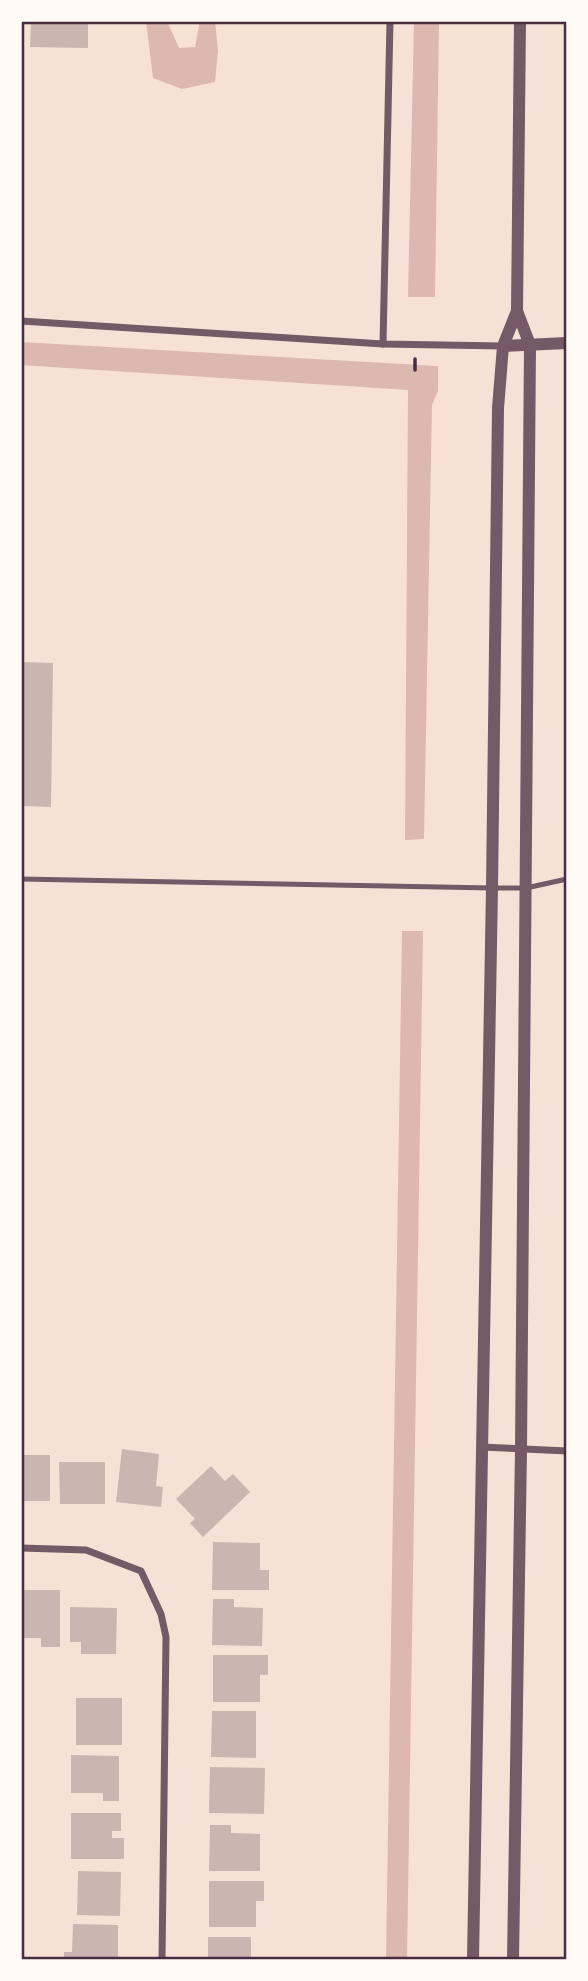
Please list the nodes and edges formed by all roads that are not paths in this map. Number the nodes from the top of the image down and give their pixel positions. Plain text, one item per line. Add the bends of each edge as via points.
1 (390, 21) edge
2 (520, 21) edge
3 (517, 311) junction
4 (21, 321) edge
5 (567, 343) edge
6 (383, 344) junction
7 (530, 345) junction
8 (503, 346) junction
9 (21, 879) edge
10 (567, 879) edge
11 (492, 888) junction
12 (526, 888) junction
13 (481, 1447) junction
14 (521, 1450) junction
15 (567, 1451) edge
16 (21, 1548) edge
17 (162, 1960) edge
18 (472, 1960) edge
19 (513, 1960) edge

1 - 6 street
2 - 3 street
3 - 7 street
3 - 8 street
4 - 6 street
5 - 7 street
6 - 8 street
7 - 8 street
7 - 12 street
8 - 11 street via 498,408
9 - 11 lane
10 - 12 lane
11 - 12 lane
11 - 13 street
12 - 14 street
13 - 14 street
13 - 18 street
14 - 15 street
14 - 19 street
16 - 17 street via 86,1550 141,1571 162,1614 166,1637

